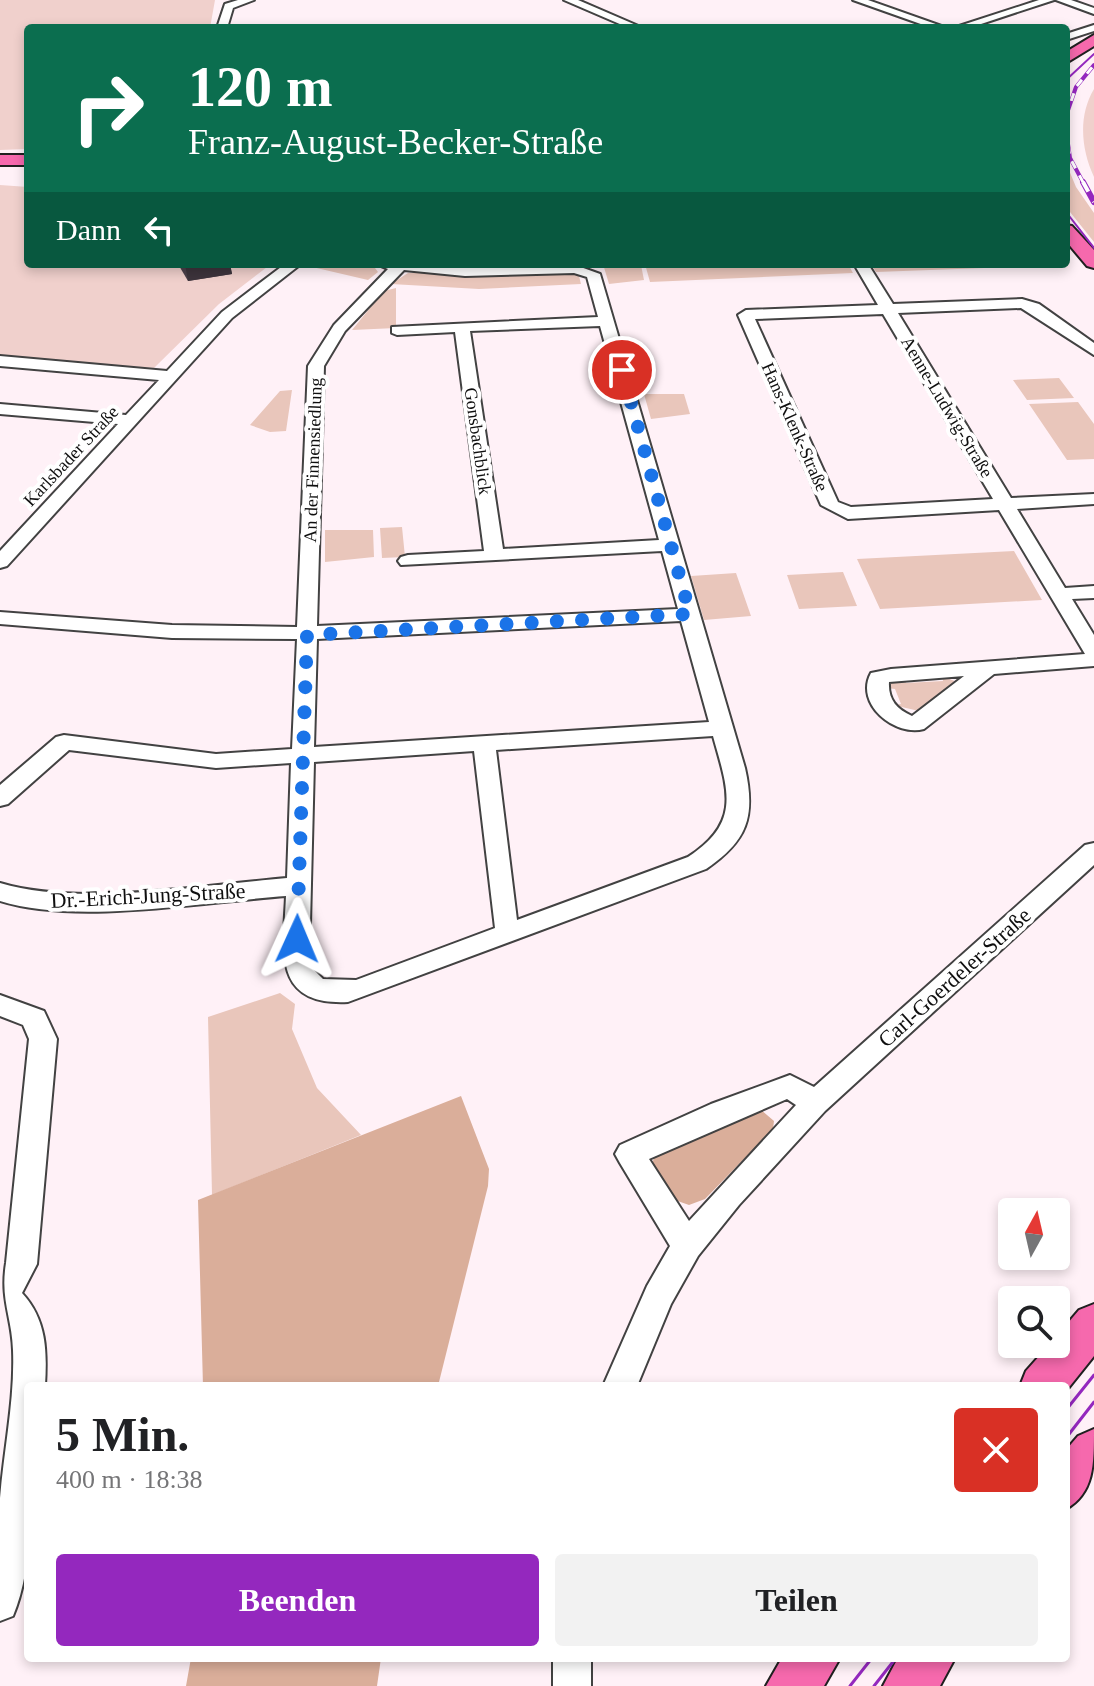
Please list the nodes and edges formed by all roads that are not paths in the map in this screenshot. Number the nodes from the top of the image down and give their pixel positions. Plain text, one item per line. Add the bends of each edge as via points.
1 (249, 0) edge
2 (569, 0) edge
3 (858, 0) edge
4 (1049, 0) edge
5 (1061, 0) edge
6 (909, 2) edge
7 (882, 8) junction
8 (1092, 11) edge
9 (223, 24) edge
10 (628, 24) edge
11 (930, 24) edge
12 (971, 24) edge
13 (1094, 28) edge
14 (1070, 36) edge
15 (1094, 39) edge
16 (1070, 55) edge
17 (0, 160) edge
18 (24, 160) edge
19 (1070, 248) edge
20 (1094, 262) edge
21 (289, 268) edge
22 (389, 268) edge
23 (423, 268) edge
24 (863, 268) edge
25 (1094, 277) edge
26 (888, 309) junction
27 (608, 321) junction
28 (462, 327) junction
29 (397, 330) dead end
30 (1094, 350) edge
31 (0, 361) edge
32 (171, 376) junction
33 (0, 409) edge
34 (131, 420) junction
35 (1094, 499) edge
36 (1006, 504) junction
37 (671, 545) junction
38 (494, 555) junction
39 (408, 561) dead end
40 (0, 562) edge
41 (1094, 592) edge
42 (1060, 594) junction
43 (690, 614) junction
44 (0, 618) edge
45 (307, 635) junction
46 (1094, 652) edge
47 (1094, 660) edge
48 (988, 668) junction
49 (722, 728) junction
50 (484, 744) junction
51 (301, 755) junction
52 (0, 798) edge
53 (1094, 851) edge
54 (298, 886) junction
55 (0, 892) edge
56 (510, 933) junction
57 (0, 1005) edge
58 (815, 1103) junction
59 (687, 1246) junction
60 (2, 1297) edge
61 (1094, 1324) edge
62 (29, 1382) edge
63 (622, 1382) edge
64 (1045, 1382) edge
65 (24, 1432) edge
66 (1094, 1452) edge
67 (1070, 1481) edge
68 (0, 1603) edge
69 (572, 1662) edge
70 (812, 1662) edge
71 (927, 1662) edge
72 (572, 1686) edge
73 (791, 1686) edge
74 (908, 1686) edge

1 - 9 street via 229,6
2 - 10 street
3 - 7 street
4 - 12 street
5 - 8 street
6 - 7 street
7 - 11 street
13 - 14 street
15 - 16 main road
17 - 18 main road
19 - 20 main road
19 - 25 main road
21 - 32 street, Karlsbader Straße via 227,315
22 - 45 street, An der Finnensiedlung via 318,357
23 - 27 street via 587,271 593,274
24 - 26 street, Aenne-Ludwig-Straße
26 - 30 street, Aenne-Ludwig-Straße via 1026,304
26 - 36 street, Aenne-Ludwig-Straße
26 - 36 street, Hans-Klenk-Straße via 746,315 830,505 848,513
27 - 28 street
27 - 37 street
28 - 29 street
28 - 38 street, Gonsbachblick
31 - 32 street, Karlsbader Straße
32 - 34 street, Karlsbader Straße
33 - 34 street
34 - 40 street, Karlsbader Straße
35 - 36 street, Aenne-Ludwig-Straße
36 - 42 street, Aenne-Ludwig-Straße
37 - 38 street
37 - 43 street
38 - 39 street
41 - 42 street
42 - 46 street, Aenne-Ludwig-Straße
43 - 45 street
43 - 49 street
44 - 45 street via 151,632
45 - 51 street
47 - 48 street
48 - 48 street via 884,676 878,687 890,715 916,724
49 - 50 street
49 - 56 street via 740,796 739,817 720,851
50 - 51 street
50 - 56 street via 504,919
51 - 52 street via 216,761 64,742
51 - 54 street
53 - 58 street, Carl-Goerdeler-Straße
54 - 55 street, Dr.-Erich-Jung-Straße via 85,903 25,900
54 - 56 street via 296,965 303,979 328,993 358,990
57 - 60 street via 34,1018 43,1039 21,1264
58 - 59 street, Carl-Goerdeler-Straße
58 - 59 street via 790,1086 630,1154
59 - 63 street, Carl-Goerdeler-Straße via 652,1309
60 - 62 street via 25,1321 32,1342
61 - 64 main road
65 - 68 street
66 - 67 main road
69 - 72 street
70 - 73 main road
71 - 74 main road

